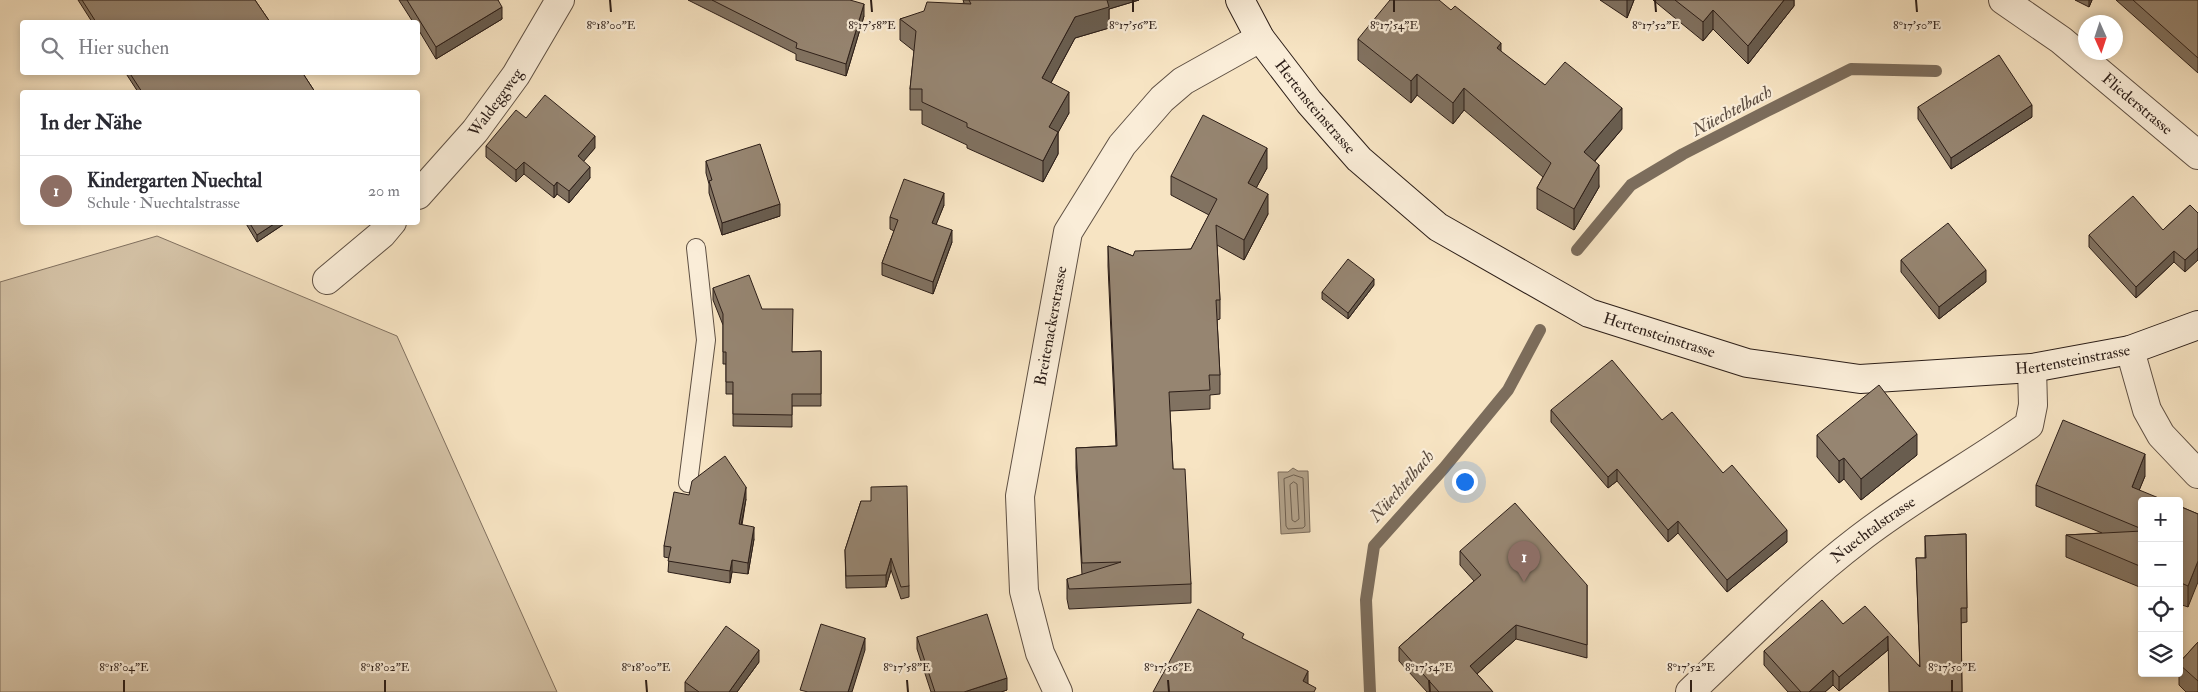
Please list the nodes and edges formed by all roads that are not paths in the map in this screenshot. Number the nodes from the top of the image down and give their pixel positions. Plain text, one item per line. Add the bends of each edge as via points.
1 (560, 0) edge
2 (1240, 0) edge
3 (2003, 0) edge
4 (1260, 38) junction
5 (2198, 155) edge
6 (420, 193) edge
7 (390, 225) edge
8 (696, 248) dead end
9 (327, 280) dead end
10 (2198, 325) edge
11 (2130, 350) junction
12 (2032, 368) junction
13 (2198, 474) edge
14 (688, 483) dead end
15 (1058, 692) edge
16 (1690, 692) edge

1 - 6 street, Waldeggweg via 516,76 475,131
2 - 4 street, Hertensteinstrasse
3 - 5 street, Fliederstrasse via 2061,40
4 - 12 street, Hertensteinstrasse via 1308,102 1360,159 1438,227 1588,313 1747,363 1860,379
4 - 15 street, Breitenackerstrasse via 1183,81 1162,99 1122,145 1068,232 1020,496 1024,590 1040,654
7 - 9 street
8 - 14 lane via 706,340
10 - 11 street, Hertensteinstrasse
11 - 12 street, Hertensteinstrasse
11 - 13 street via 2147,410 2161,434
12 - 16 street, Nuechtalstrasse via 2033,405 2029,425 1859,538

